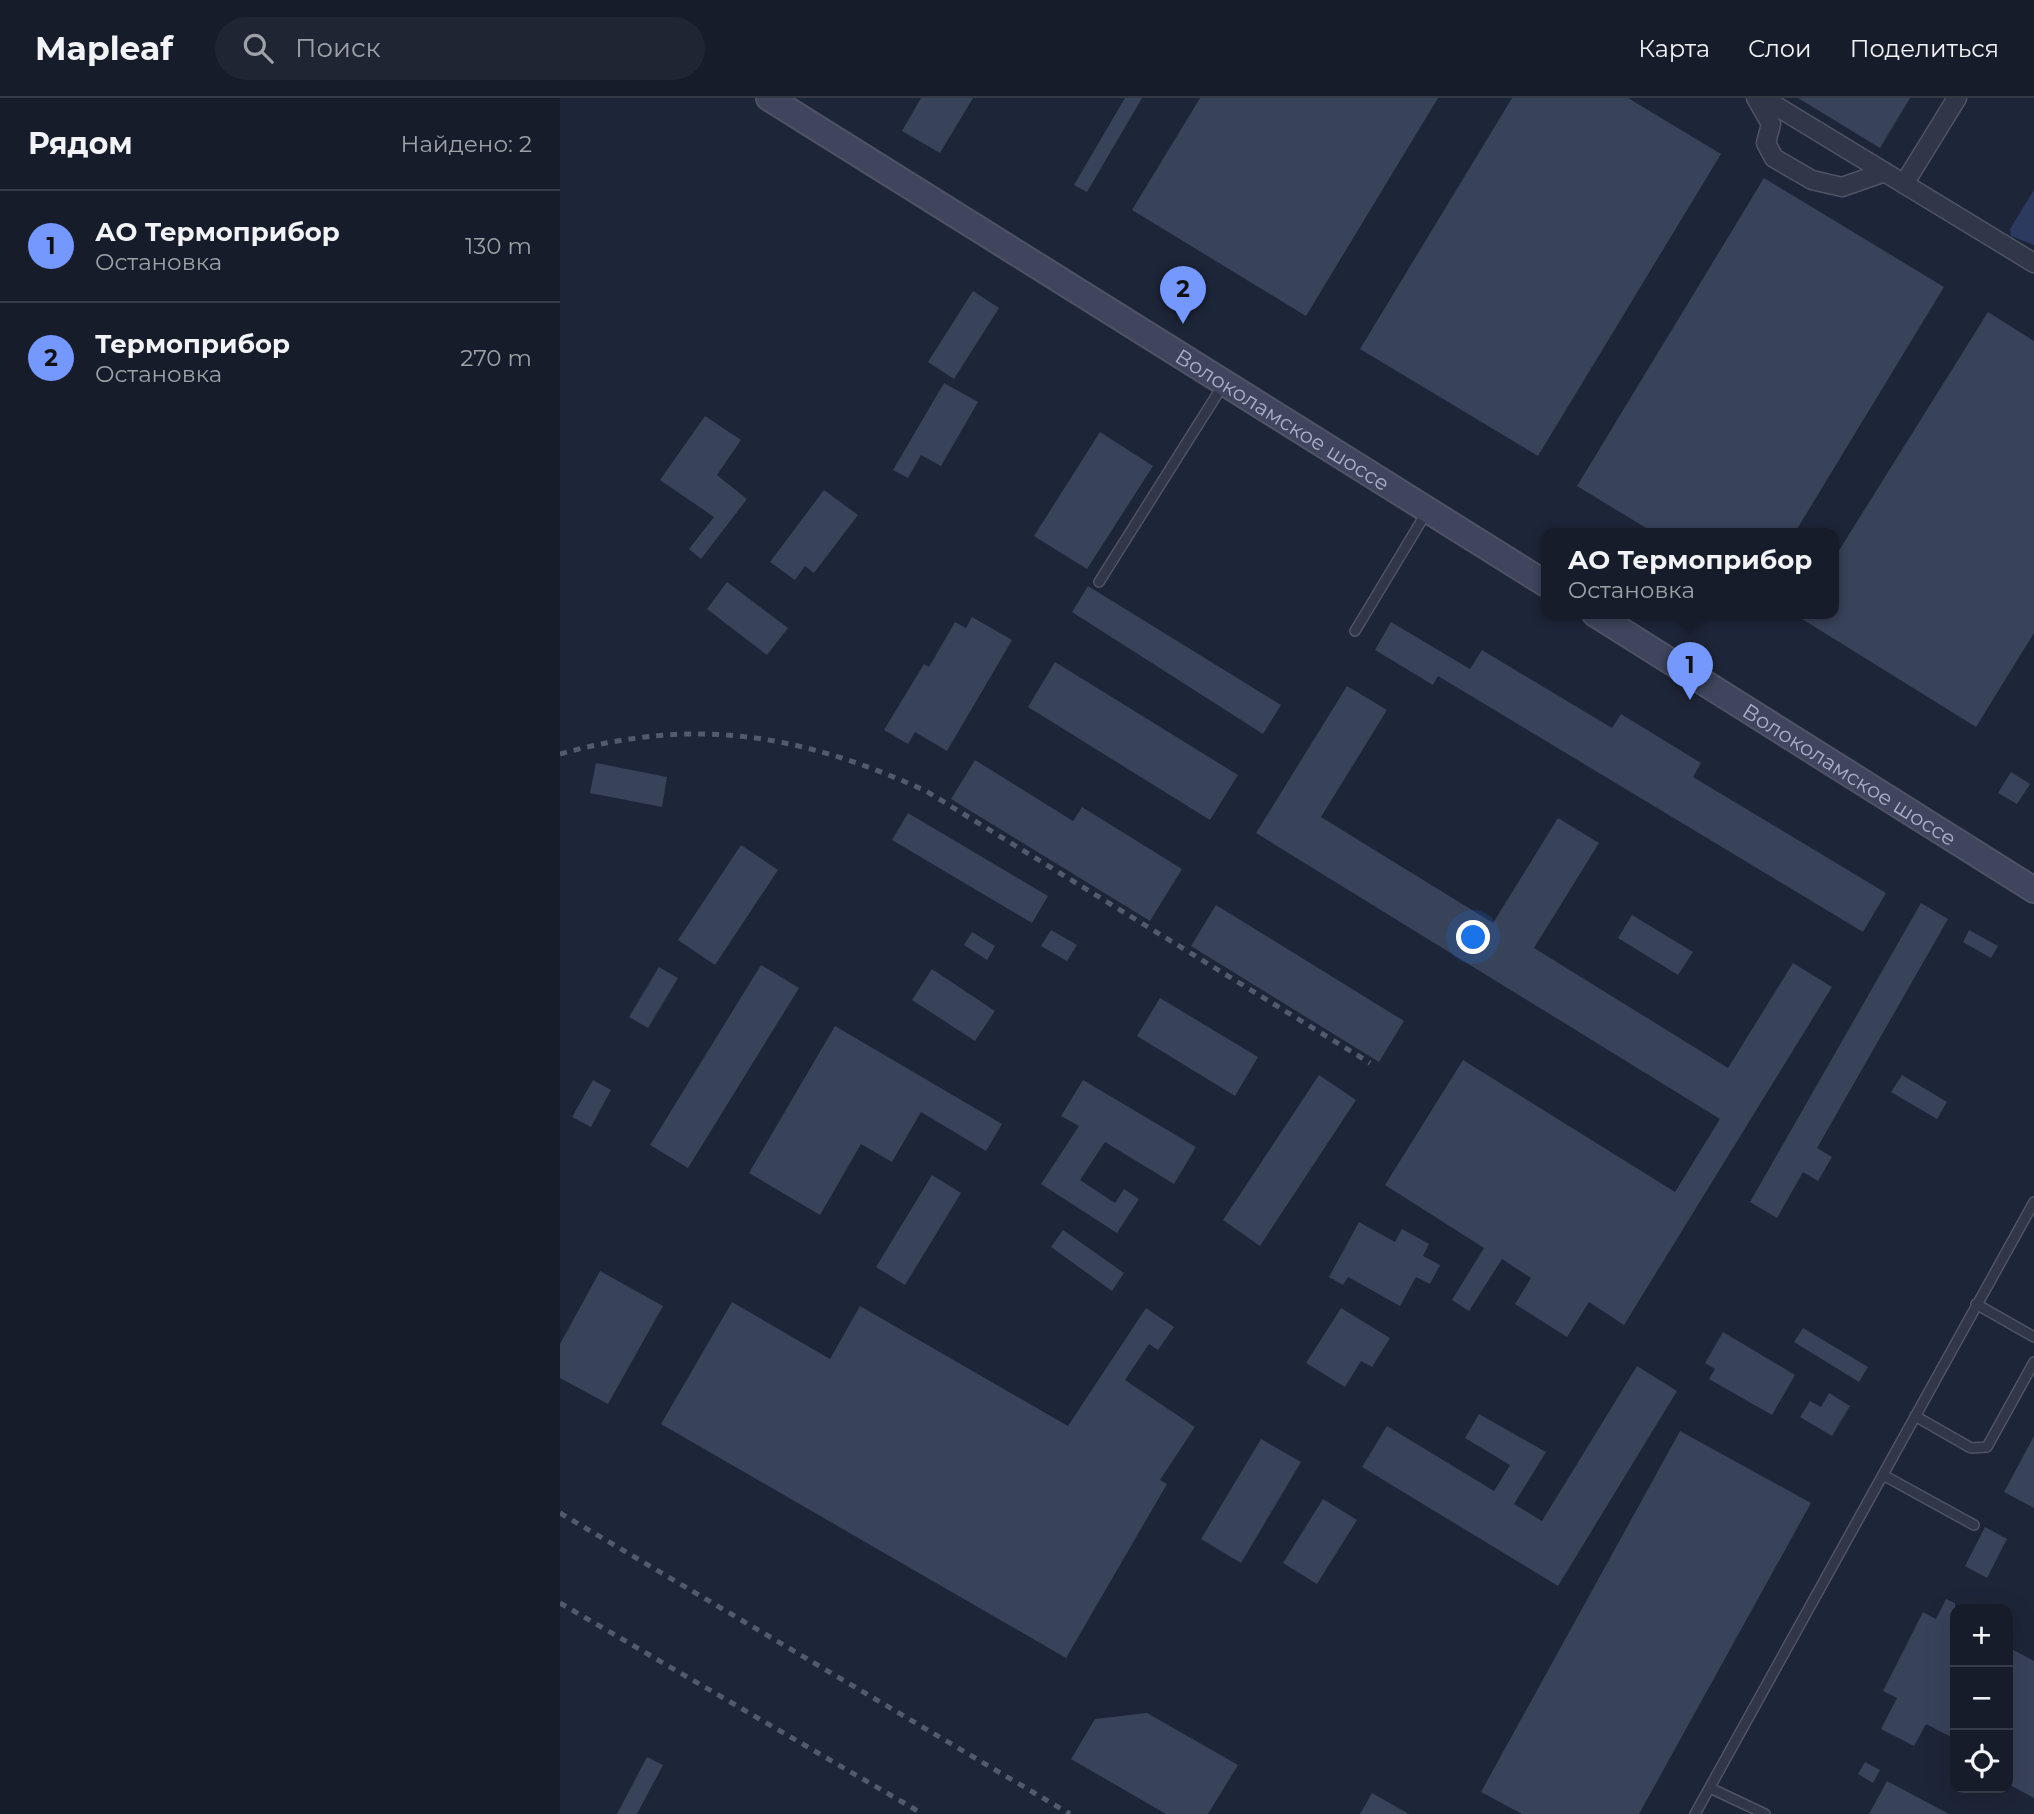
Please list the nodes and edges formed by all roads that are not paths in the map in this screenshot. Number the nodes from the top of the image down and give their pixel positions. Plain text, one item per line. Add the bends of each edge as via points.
1 (769, 98) edge
2 (1756, 98) edge
3 (1763, 98) edge
4 (1957, 98) edge
5 (1885, 172) junction
6 (1903, 184) junction
7 (2034, 263) edge
8 (1225, 383) junction
9 (1428, 510) junction
10 (1541, 581) edge
11 (1099, 582) dead end
12 (1603, 619) edge
13 (1354, 631) dead end
14 (2034, 890) edge
15 (2034, 1202) edge
16 (1976, 1304) junction
17 (2034, 1337) edge
18 (2034, 1362) edge
19 (1915, 1416) junction
20 (1883, 1475) junction
21 (1974, 1525) dead end
22 (1710, 1788) junction
23 (1695, 1814) edge
24 (1765, 1814) edge

1 - 8 street, Волоколамское шоссе
2 - 5 street via 1771,124 1766,143 1774,158 1812,180 1842,187
3 - 5 street
4 - 6 street
5 - 6 street
6 - 7 street
8 - 9 street, Волоколамское шоссе
8 - 11 lane
9 - 10 street, Волоколамское шоссе
9 - 13 lane
12 - 14 street, Волоколамское шоссе
15 - 16 lane
16 - 17 lane
16 - 19 lane
18 - 19 lane via 1987,1447 1971,1448
19 - 20 lane
20 - 21 lane
20 - 22 lane
22 - 23 lane
22 - 24 lane

